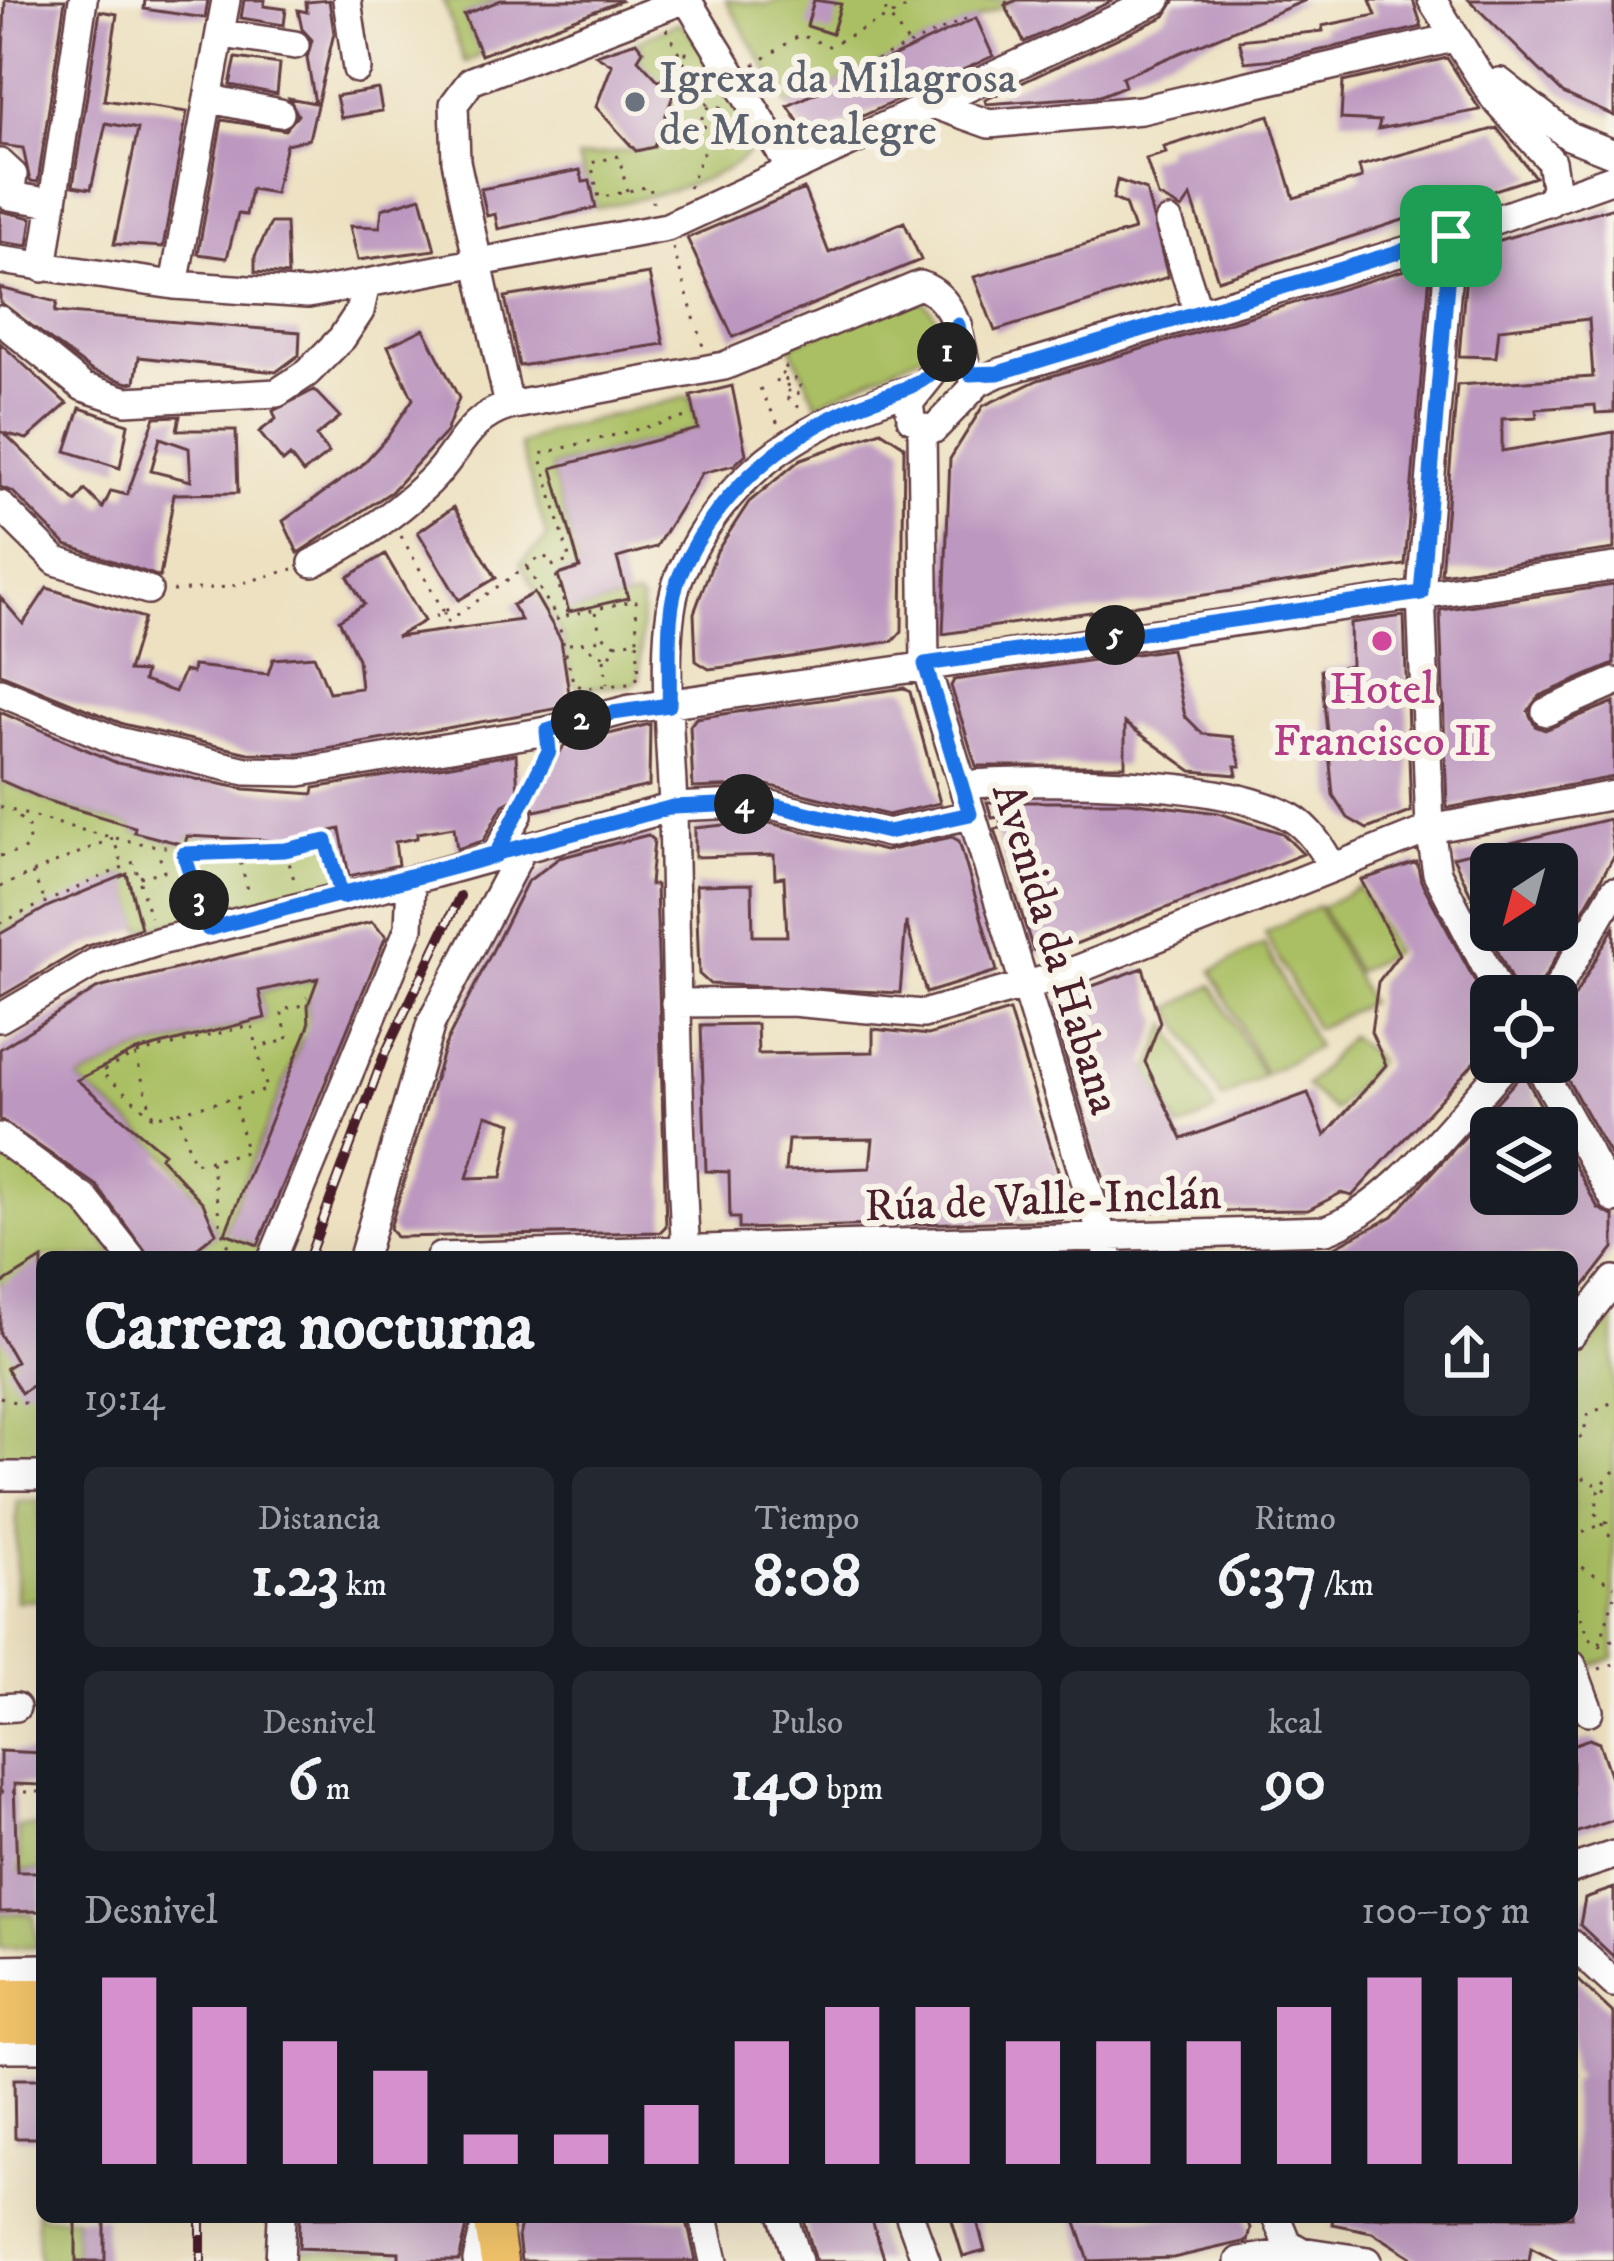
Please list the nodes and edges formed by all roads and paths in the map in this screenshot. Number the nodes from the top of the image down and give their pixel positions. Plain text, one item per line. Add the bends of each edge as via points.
1 (83, 0) edge
2 (226, 0) edge
3 (347, 0) edge
4 (685, 0) edge
5 (878, 0) edge
6 (922, 0) edge
7 (1157, 0) edge
8 (1432, 0) edge
9 (655, 10) junction
10 (890, 16) junction
11 (972, 16) dead end
12 (223, 34) junction
13 (1453, 38) junction
14 (710, 39) junction
15 (295, 45) dead end
16 (909, 45) junction
17 (680, 56) junction
18 (876, 60) dead end
19 (357, 69) dead end
20 (734, 78) junction
21 (660, 80) dead end
22 (210, 99) junction
23 (929, 103) junction
24 (708, 106) junction
25 (280, 112) dead end
26 (711, 131) junction
27 (1605, 151) edge
28 (0, 164) edge
29 (790, 166) junction
30 (1608, 180) edge
31 (627, 191) junction
32 (1550, 202) junction
33 (53, 203) junction
34 (1169, 221) dead end
35 (667, 226) junction
36 (1451, 236) junction
37 (0, 260) edge
38 (477, 263) junction
39 (43, 268) junction
40 (366, 284) junction
41 (174, 285) junction
42 (1198, 312) junction
43 (0, 320) edge
44 (695, 321) dead end
45 (768, 374) dead end
46 (960, 375) junction
47 (922, 386) junction
48 (760, 388) dead end
49 (788, 398) dead end
50 (871, 401) junction
51 (508, 406) junction
52 (686, 417) dead end
53 (923, 431) junction
54 (787, 441) junction
55 (0, 505) edge
56 (388, 515) junction
57 (314, 563) joint
58 (554, 565) junction
59 (526, 567) junction
60 (1614, 567) edge
61 (148, 590) joint
62 (1421, 593) junction
63 (594, 610) junction
64 (568, 615) junction
65 (557, 618) junction
66 (600, 634) junction
67 (637, 640) junction
68 (591, 642) junction
69 (616, 644) junction
70 (567, 645) junction
71 (604, 659) junction
72 (925, 664) junction
73 (1614, 682) edge
74 (608, 686) junction
75 (0, 692) edge
76 (669, 705) junction
77 (1546, 712) dead end
78 (548, 741) junction
79 (963, 785) junction
80 (1614, 796) edge
81 (673, 807) junction
82 (3, 808) edge
83 (970, 814) junction
84 (518, 815) joint
85 (1430, 829) junction
86 (113, 838) junction
87 (157, 848) junction
88 (523, 848) junction
89 (285, 850) junction
90 (237, 851) junction
91 (184, 854) junction
92 (0, 856) edge
93 (495, 856) junction
94 (123, 866) junction
95 (1330, 866) junction
96 (31, 871) junction
97 (139, 877) junction
98 (411, 880) junction
99 (0, 887) edge
100 (1614, 891) edge
101 (342, 897) junction
102 (44, 898) junction
103 (301, 907) junction
104 (256, 917) junction
105 (0, 923) edge
106 (208, 929) junction
107 (158, 942) junction
108 (1490, 975) edge
109 (1565, 975) edge
110 (1023, 988) junction
111 (307, 997) dead end
112 (675, 1003) junction
113 (0, 1018) edge
114 (258, 1050) junction
115 (136, 1054) junction
116 (1489, 1083) edge
117 (1549, 1083) edge
118 (234, 1097) junction
119 (178, 1112) junction
120 (153, 1117) junction
121 (0, 1137) edge
122 (211, 1160) junction
123 (1614, 1199) edge
124 (1107, 1248) edge
125 (126, 1251) edge
126 (231, 1251) edge
127 (275, 1251) edge
128 (365, 1251) edge
129 (686, 1251) edge
130 (896, 1251) edge
131 (1614, 1280) edge
132 (1578, 1326) edge
133 (0, 1397) edge
134 (36, 1400) edge
135 (1614, 1401) edge
136 (1578, 1440) edge
137 (1614, 1471) edge
138 (1578, 1475) edge
139 (0, 1476) edge
140 (36, 1476) edge
141 (1600, 1487) junction
142 (1614, 1494) edge
143 (1614, 1519) edge
144 (1599, 1525) junction
145 (1578, 1534) edge
146 (1614, 1543) edge
147 (1578, 1565) edge
148 (1614, 1586) edge
149 (1614, 1596) edge
150 (1578, 1609) edge
151 (1614, 1639) edge
152 (1600, 1646) junction
153 (1578, 1678) edge
154 (1592, 1710) edge
155 (0, 1792) edge
156 (36, 1792) edge
157 (1614, 1855) edge
158 (1578, 1867) edge
159 (1578, 1950) edge
160 (36, 1968) edge
161 (0, 1969) edge
162 (1614, 1984) edge
163 (0, 1997) edge
164 (36, 1997) edge
165 (0, 2024) edge
166 (36, 2024) edge
167 (0, 2048) edge
168 (36, 2048) edge
169 (282, 2223) edge
170 (487, 2223) edge
171 (491, 2223) edge
172 (512, 2223) edge
173 (705, 2223) edge
174 (786, 2223) edge
175 (912, 2223) edge
176 (1283, 2240) edge
177 (280, 2261) edge
178 (477, 2261) edge
179 (504, 2261) edge
180 (714, 2261) edge
181 (798, 2261) edge
182 (926, 2261) edge
183 (1239, 2261) edge
184 (1369, 2261) edge

1 - 33 street
2 - 12 street
3 - 19 street
4 - 9 street
4 - 14 street
5 - 10 path
6 - 10 path
7 - 23 street
8 - 13 street
9 - 17 path
9 - 38 street via 471,81 454,104 456,161
10 - 16 path
10 - 20 path via 830,46 800,35
11 - 16 path
12 - 15 street
12 - 22 street
13 - 23 street via 1141,110 989,124
13 - 27 street via 1526,106
13 - 32 street via 1551,161
14 - 17 path
14 - 20 street
16 - 18 path
17 - 21 path
17 - 24 path
20 - 29 street
22 - 25 street
22 - 41 street
23 - 29 street
24 - 26 path via 701,119
24 - 26 path via 728,116 724,128
26 - 35 path
27 - 30 street
28 - 33 street via 13,176 10,196
29 - 35 street
30 - 32 street
31 - 31 path via 598,198 591,163 619,156
31 - 35 path via 649,182
32 - 36 street
33 - 39 street
34 - 42 street
35 - 38 street
35 - 44 path
36 - 42 street
36 - 62 street
37 - 39 street
38 - 40 street
38 - 51 street
39 - 41 street
40 - 41 street via 308,294
40 - 43 street via 342,338 277,393 126,401 83,387
42 - 46 street via 998,373
45 - 49 path via 787,366 777,383 794,376 786,392 803,391
46 - 47 street
46 - 51 street via 958,325 932,289 908,287 724,366
46 - 53 street
47 - 50 street
47 - 53 street, Avenida da Habana via 909,404
48 - 54 path
50 - 53 street
50 - 54 street
51 - 56 street via 482,414 431,480
52 - 58 path via 540,454 570,561
53 - 72 street, Avenida da Habana
54 - 76 street via 731,495 680,576
55 - 61 street via 56,561
56 - 57 street
56 - 59 path via 443,610 435,616 450,608 442,616 447,622
57 - 61 path via 228,587
58 - 59 path via 543,554
58 - 64 path
59 - 65 path
60 - 62 street
62 - 72 street
62 - 85 street
63 - 64 path
63 - 66 path
63 - 67 path via 639,601
64 - 65 path
65 - 70 path
66 - 68 path
66 - 69 path
67 - 69 path
67 - 74 path via 639,676
68 - 70 path
68 - 71 path
69 - 71 path
70 - 74 path via 575,683
71 - 74 path
72 - 76 street
72 - 79 street, Avenida da Habana
73 - 77 street
75 - 78 street via 117,741 246,771 300,772
76 - 78 street via 592,716
76 - 81 street
78 - 84 path
79 - 83 street, Avenida da Habana
79 - 95 street via 1044,778 1231,794 1293,819
80 - 85 street
81 - 83 street via 764,803 888,832
81 - 88 street
81 - 112 street
82 - 86 path
82 - 92 path via 28,826 30,837 22,850
83 - 110 street, Avenida da Habana
84 - 93 street
85 - 95 street
85 - 108 street via 1437,872
86 - 87 path
86 - 94 path
86 - 96 path
87 - 91 path
87 - 97 path via 164,871
88 - 93 street
88 - 128 street via 431,1023
89 - 90 path
89 - 101 path via 326,841
89 - 103 path
90 - 91 path
90 - 104 path
91 - 106 path
93 - 98 street
94 - 97 path via 134,862
94 - 102 path
95 - 110 street
96 - 99 path
96 - 102 path
97 - 107 path
98 - 101 street
98 - 127 street via 409,928
100 - 109 street
101 - 103 street
102 - 105 path
103 - 104 street
104 - 106 street
106 - 107 street
107 - 113 street via 96,962
110 - 112 street via 923,1014 792,1002
110 - 124 street, Avenida da Habana
111 - 114 path via 281,1010 288,1040
112 - 129 street
114 - 115 path via 252,1025
114 - 118 path via 267,1090
115 - 120 path
115 - 120 path via 101,1072
116 - 124 street, Rúa de Valle-Inclán via 1352,1221 1326,1230
117 - 123 street
118 - 119 path
118 - 122 path via 246,1152
119 - 120 path
119 - 122 path via 193,1163
121 - 125 street via 86,1200
122 - 126 path
124 - 130 street, Rúa de Valle-Inclán
131 - 132 street
133 - 134 path
135 - 136 path via 1587,1416
137 - 141 path
138 - 141 path
139 - 140 street
141 - 142 path
141 - 144 path
143 - 144 path
144 - 145 path
144 - 146 path
147 - 148 path
149 - 152 path
150 - 152 path
151 - 152 path
153 - 154 street
155 - 156 path
157 - 158 street
159 - 162 street
160 - 161 street
163 - 164 main road
165 - 166 main road
167 - 168 street
169 - 177 street
170 - 178 street
171 - 179 main road
172 - 179 main road
173 - 180 street
174 - 181 street
175 - 182 street
176 - 183 street
176 - 184 street

